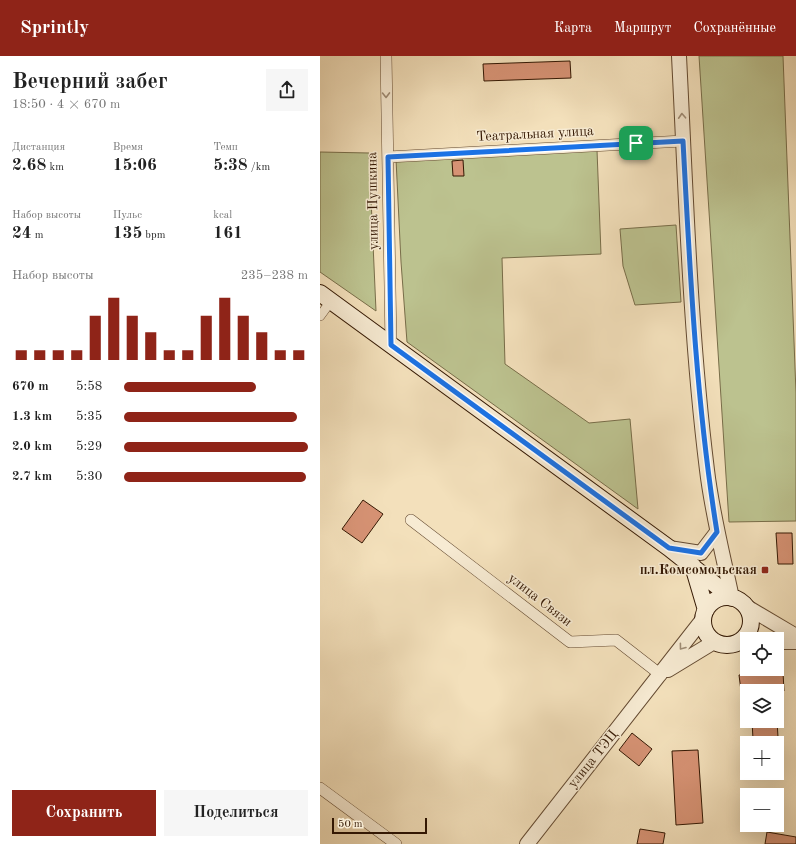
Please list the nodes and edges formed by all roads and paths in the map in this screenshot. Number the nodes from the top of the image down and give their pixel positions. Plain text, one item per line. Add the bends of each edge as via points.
1 (386, 56) edge
2 (679, 56) edge
3 (683, 141) junction
4 (388, 157) junction
5 (326, 297) edge
6 (320, 316) edge
7 (391, 345) junction
8 (411, 520) dead end
9 (717, 532) junction
10 (669, 548) junction
11 (693, 566) junction
12 (732, 598) junction
13 (747, 607) junction
14 (704, 614) junction
15 (749, 632) edge
16 (796, 636) edge
17 (714, 642) junction
18 (740, 642) edge
19 (784, 642) edge
20 (796, 642) edge
21 (661, 675) junction
22 (320, 788) edge
23 (396, 844) edge
24 (527, 844) edge

1 -> 4 street, улица Пушкина
3 -> 2 street
3 - 4 street, Театральная улица
3 - 9 street via 693,312 707,470
4 - 7 street, улица Пушкина
5 - 6 street
5 - 7 main road
7 - 10 main road
8 - 21 street, улица Связи via 570,642 616,640
9 - 10 street via 701,553
9 - 12 street
10 - 11 main road
11 - 12 main road
11 - 14 main road
12 - 13 main road
12 - 14 main road via 717,599
13 - 15 main road via 752,625
13 - 16 street
14 - 17 main road via 705,632
14 -> 21 street, улица ТЭЦ
17 - 18 main road via 728,646
17 - 21 street
19 - 20 street
21 - 24 street, улица ТЭЦ
22 - 23 street

